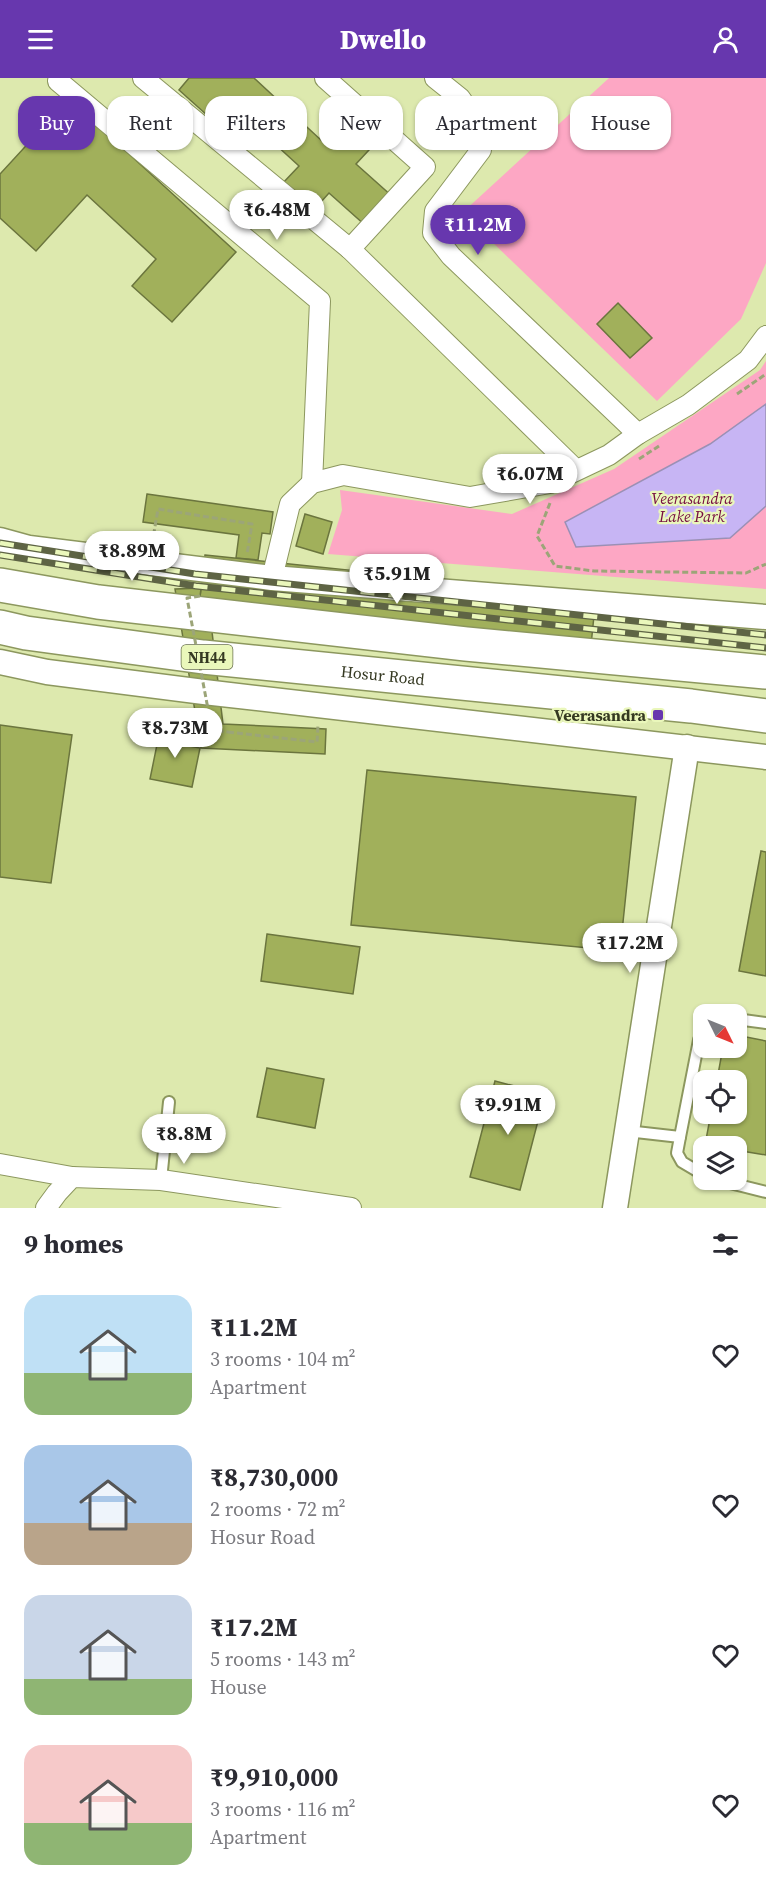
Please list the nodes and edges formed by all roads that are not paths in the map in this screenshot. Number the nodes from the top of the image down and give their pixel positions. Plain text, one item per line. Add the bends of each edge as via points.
1 (143, 78) edge
2 (325, 78) edge
3 (435, 78) edge
4 (58, 81) dead end
5 (350, 249) junction
6 (766, 336) edge
7 (638, 434) junction
8 (576, 470) junction
9 (312, 483) junction
10 (0, 540) edge
11 (272, 578) junction
12 (0, 585) edge
13 (766, 617) edge
14 (0, 627) edge
15 (0, 662) edge
16 (697, 666) junction
17 (766, 672) edge
18 (691, 706) junction
19 (766, 716) edge
20 (687, 747) junction
21 (766, 757) edge
22 (747, 1020) edge
23 (766, 1023) edge
24 (695, 1058) edge
25 (169, 1102) dead end
26 (627, 1131) junction
27 (680, 1137) junction
28 (0, 1164) edge
29 (693, 1168) edge
30 (72, 1177) junction
31 (161, 1180) junction
32 (747, 1187) edge
33 (766, 1192) edge
34 (46, 1208) edge
35 (351, 1208) edge
36 (615, 1208) edge

1 - 5 street
2 - 5 street via 425,167
3 - 7 street via 460,98 479,125 480,150 435,211 433,234 451,256
4 - 9 street via 320,301
5 - 8 street
6 - 7 street via 748,360 688,405
7 - 8 street via 609,455
8 - 9 street via 550,483 470,497 343,476
9 - 11 street via 290,504
10 - 11 street via 29,548
11 - 13 street
12 - 16 highway via 99,602
14 - 18 highway, Hosur Road / NH44 via 203,657
15 - 20 street via 47,672 204,692
16 - 17 highway
16 - 18 highway
18 - 19 highway, Hosur Road / NH44
20 - 21 street
20 - 26 street
22 - 23 lane
24 - 27 lane
25 - 31 lane
26 - 27 lane
26 - 36 street
27 - 29 lane via 676,1153
28 - 30 street
30 - 31 street
30 - 34 street
31 - 35 street
32 - 33 lane

